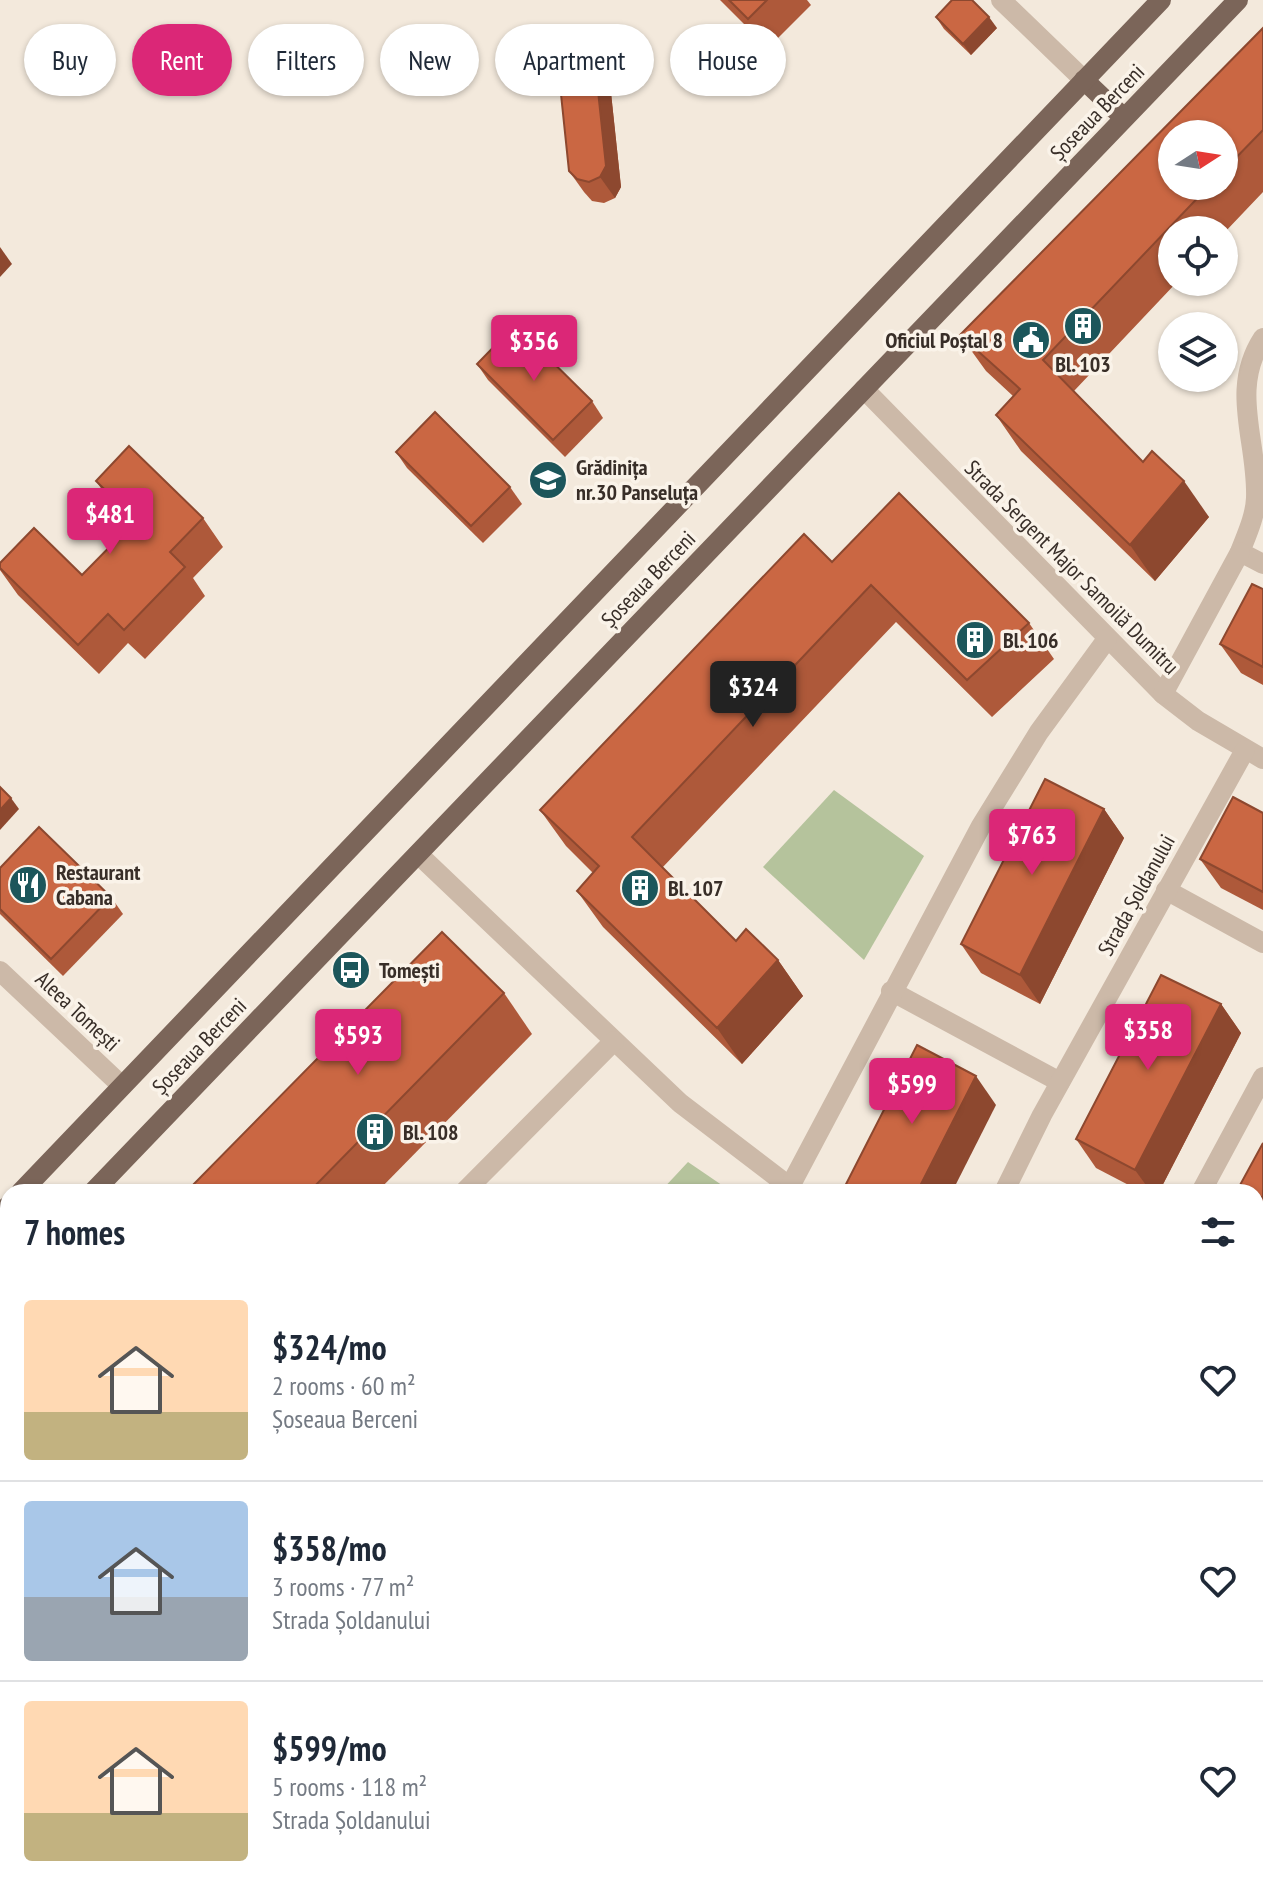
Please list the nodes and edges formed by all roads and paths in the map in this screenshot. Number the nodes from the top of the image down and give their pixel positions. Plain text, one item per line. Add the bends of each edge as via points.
1 (1001, 0) edge
2 (1161, 0) edge
3 (1238, 0) edge
4 (1084, 80) junction
5 (1124, 118) junction
6 (1263, 338) edge
7 (864, 389) junction
8 (1240, 552) junction
9 (1263, 564) edge
10 (1107, 639) junction
11 (1163, 694) junction
12 (1254, 755) edge
13 (418, 854) junction
14 (1166, 890) junction
15 (1263, 943) edge
16 (0, 971) edge
17 (891, 991) junction
18 (614, 1041) junction
19 (1263, 1077) edge
20 (1060, 1082) junction
21 (122, 1086) junction
22 (29, 1184) edge
23 (101, 1184) edge
24 (472, 1184) edge
25 (782, 1184) edge
26 (791, 1184) edge
27 (1008, 1184) edge
28 (1205, 1184) edge

1 - 4 street
2 - 4 main road, Șoseaua Berceni
3 - 5 main road, Șoseaua Berceni
4 - 5 main road
4 - 21 main road, Șoseaua Berceni
5 - 7 main road, Șoseaua Berceni
6 - 8 street via 1250,358 1245,383 1256,495
7 - 10 street, Strada Sergent Major Samoilă Dumitru
7 - 13 main road, Șoseaua Berceni
8 - 9 street
8 - 11 street
10 - 11 street, Strada Sergent Major Samoilă Dumitru
10 - 17 street via 1039,732 981,826
11 - 12 street, Strada Sergent Major Samoilă Dumitru
12 - 14 street, Strada Șoldanului
13 - 18 street
13 - 23 main road, Șoseaua Berceni
14 - 15 street
14 - 20 street, Strada Șoldanului
16 - 21 street, Aleea Tomești
17 - 20 street
17 - 26 street
18 - 24 street
18 - 25 street
19 - 28 street
20 - 27 street, Strada Șoldanului
21 - 22 main road, Șoseaua Berceni

